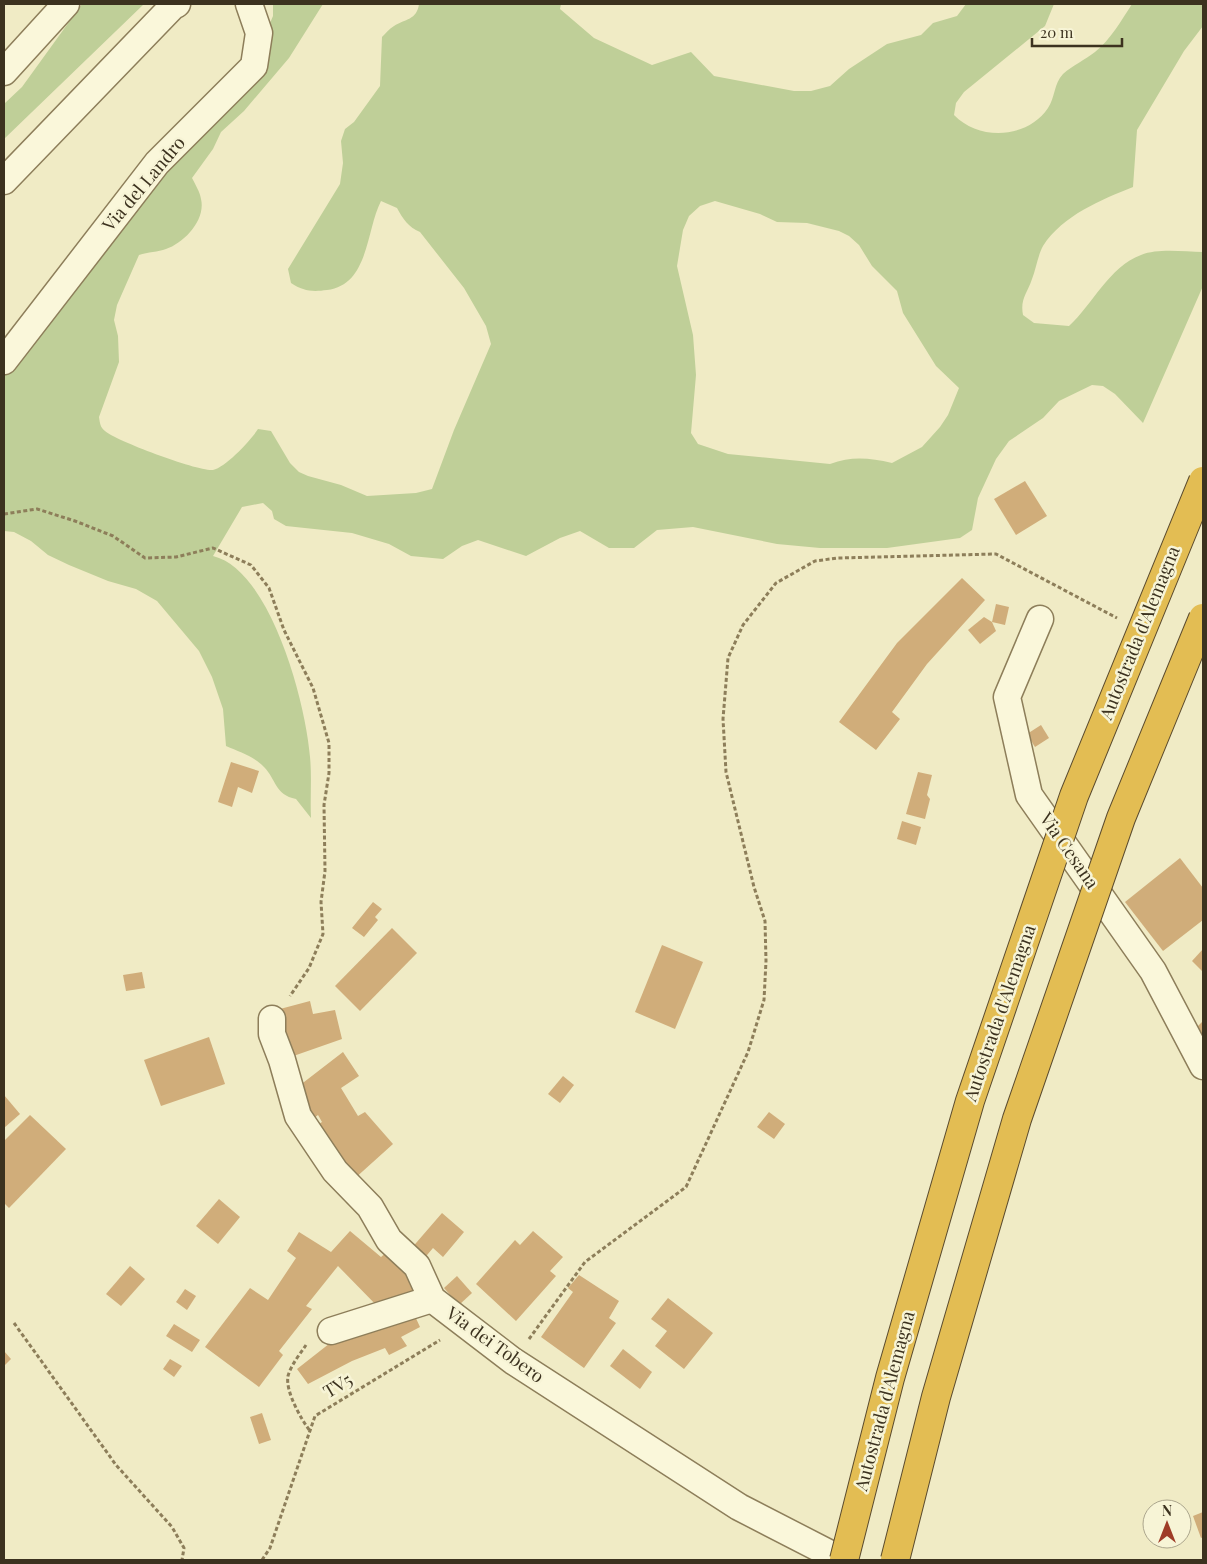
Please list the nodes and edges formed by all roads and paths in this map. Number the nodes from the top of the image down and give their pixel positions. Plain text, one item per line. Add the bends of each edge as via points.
1 (66, 4) edge
2 (178, 4) edge
3 (249, 4) edge
4 (4, 72) edge
5 (4, 181) edge
6 (4, 361) edge
7 (1203, 481) edge
8 (4, 514) edge
9 (1040, 618) dead end
10 (1203, 618) edge
11 (1121, 620) dead end
12 (272, 1019) joint
13 (1203, 1066) edge
14 (432, 1299) junction
15 (14, 1322) dead end
16 (331, 1331) joint
17 (447, 1336) dead end
18 (513, 1361) junction
19 (310, 1431) junction
20 (182, 1560) edge
21 (262, 1560) edge
22 (843, 1560) edge
23 (894, 1560) edge

1 - 4 street
2 - 5 street
3 - 6 street, Via del Landro via 259,33 254,66 157,164
7 - 22 highway, Autostrada d'Alemagna, bridge via 1074,796 970,1101 890,1378
8 - 12 path via 37,509 47,512 113,536 145,558 176,557 213,548 251,565 268,588 284,630 313,688 330,743 330,773 324,805 323,934 305,975
9 - 13 street, Via Cesana via 1007,698 1029,795 1153,971
10 - 23 highway, bridge via 1121,818 1017,1119 936,1397
11 - 18 path via 996,554 815,561 776,583 743,625 728,658 723,719 726,772 765,921 764,1000 748,1052 686,1187 585,1262
12 - 14 street, Via dei Tobero via 272,1034 298,1116 335,1171 370,1207 389,1240 417,1266
14 - 16 street
14 - 18 street, Via dei Tobero
15 - 20 path via 116,1465 172,1527 184,1548
16 - 19 path via 315,1335 299,1354 288,1377 296,1412
17 - 19 path, TV5 via 315,1416
18 - 22 street, Via dei Tobero via 739,1507
19 - 21 path, TV5 via 270,1548

